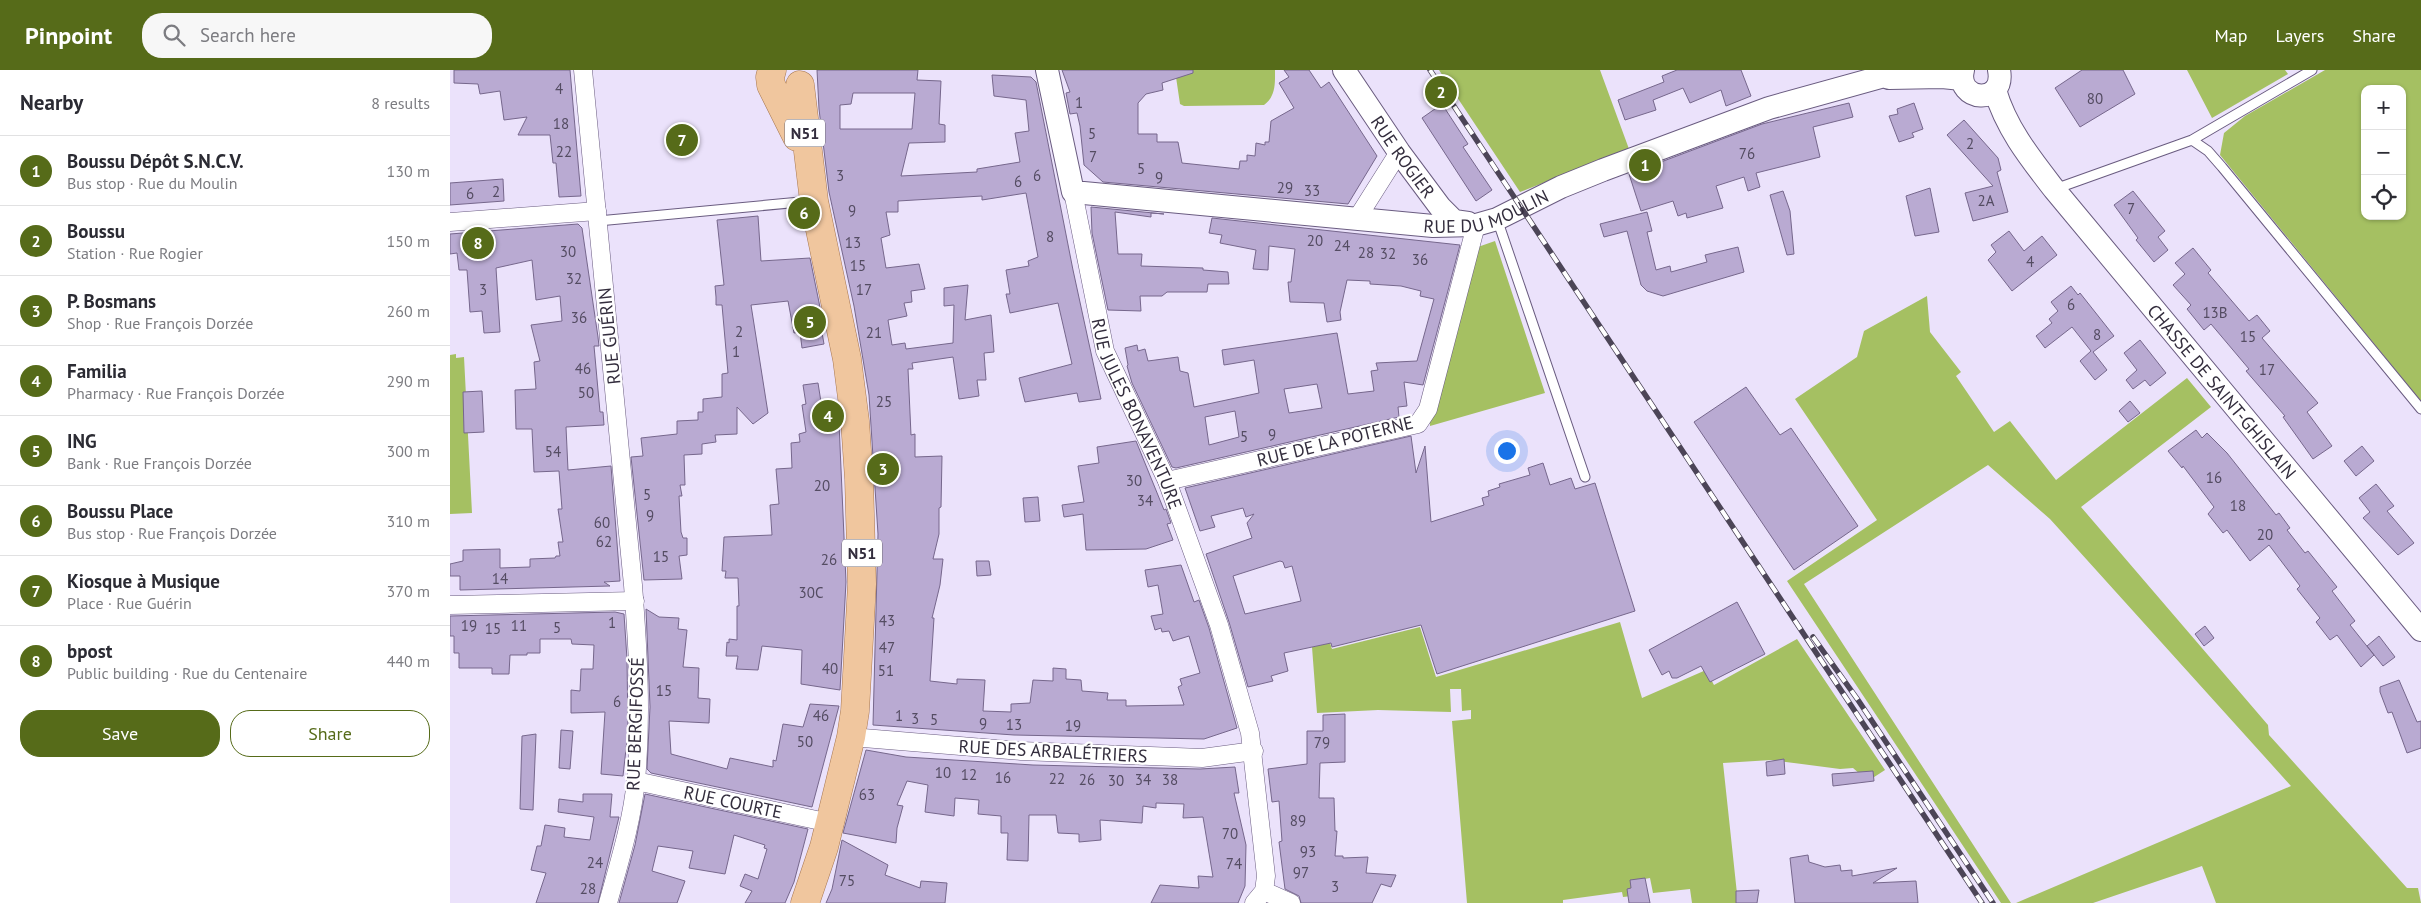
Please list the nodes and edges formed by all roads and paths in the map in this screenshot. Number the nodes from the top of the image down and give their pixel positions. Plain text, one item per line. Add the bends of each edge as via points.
1 (583, 70) edge
2 (1047, 70) edge
3 (1344, 70) edge
4 (1906, 70) edge
5 (2312, 70) edge
6 (801, 75) edge
7 (1962, 75) edge
8 (1881, 78) junction
9 (769, 79) edge
10 (1997, 80) edge
11 (2192, 140) junction
12 (1399, 152) junction
13 (2054, 189) junction
14 (812, 191) junction
15 (1073, 192) junction
16 (597, 216) junction
17 (1356, 220) junction
18 (450, 222) edge
19 (1487, 222) junction
20 (2421, 409) edge
21 (1584, 477) dead end
22 (1167, 481) junction
23 (635, 601) junction
24 (450, 604) edge
25 (2421, 630) edge
26 (851, 737) junction
27 (1254, 752) junction
28 (636, 781) junction
29 (830, 823) junction
30 (1259, 897) edge
31 (608, 903) edge
32 (805, 903) edge
33 (1291, 903) edge

1 - 16 street, RUE GUÉRIN
2 - 15 street, RUE JULES BONAVENTURE
3 - 12 street, RUE ROGIER
4 - 8 street, RUE DU MOULIN
5 - 11 lane
6 - 9 main road via 794,93 789,94 783,94
6 - 14 main road, N51
7 - 8 street, RUE DU MOULIN
7 - 10 street via 1965,87 1971,93
8 - 19 street, RUE DU MOULIN via 1760,111 1586,177
9 - 14 main road, N51 via 791,122
10 - 13 street, CHASSE DE SAINT-GHISLAIN via 2000,105 2025,151
11 - 13 lane
11 - 20 lane via 2208,151 2222,167
12 - 17 street
12 - 19 street, RUE ROGIER via 1447,216 1454,221
13 - 25 street, CHASSE DE SAINT-GHISLAIN
14 - 16 lane
14 - 26 main road, N51 via 846,359 860,479 862,613
15 - 17 street, RUE DU MOULIN
15 - 22 street, RUE JULES BONAVENTURE via 1105,350
16 - 18 street
16 - 23 street, RUE GUÉRIN
17 - 19 street, RUE DU MOULIN via 1433,226
19 - 21 lane
19 - 22 street, RUE DE LA POTERNE via 1428,409 1418,424
22 - 27 street, RUE JULES BONAVENTURE via 1219,625
23 - 24 street
23 - 28 street, RUE BERGIFOSSÉ via 639,705
26 - 27 street, RUE DES ARBALÉTRIERS via 1021,751 1202,758
26 - 29 main road, N51
27 - 30 street, RUE JULES BONAVENTURE via 1266,876
28 - 29 street, RUE COURTE
28 - 31 street, RUE BERGIFOSSÉ via 628,829
29 - 32 main road, N51
30 - 33 street

